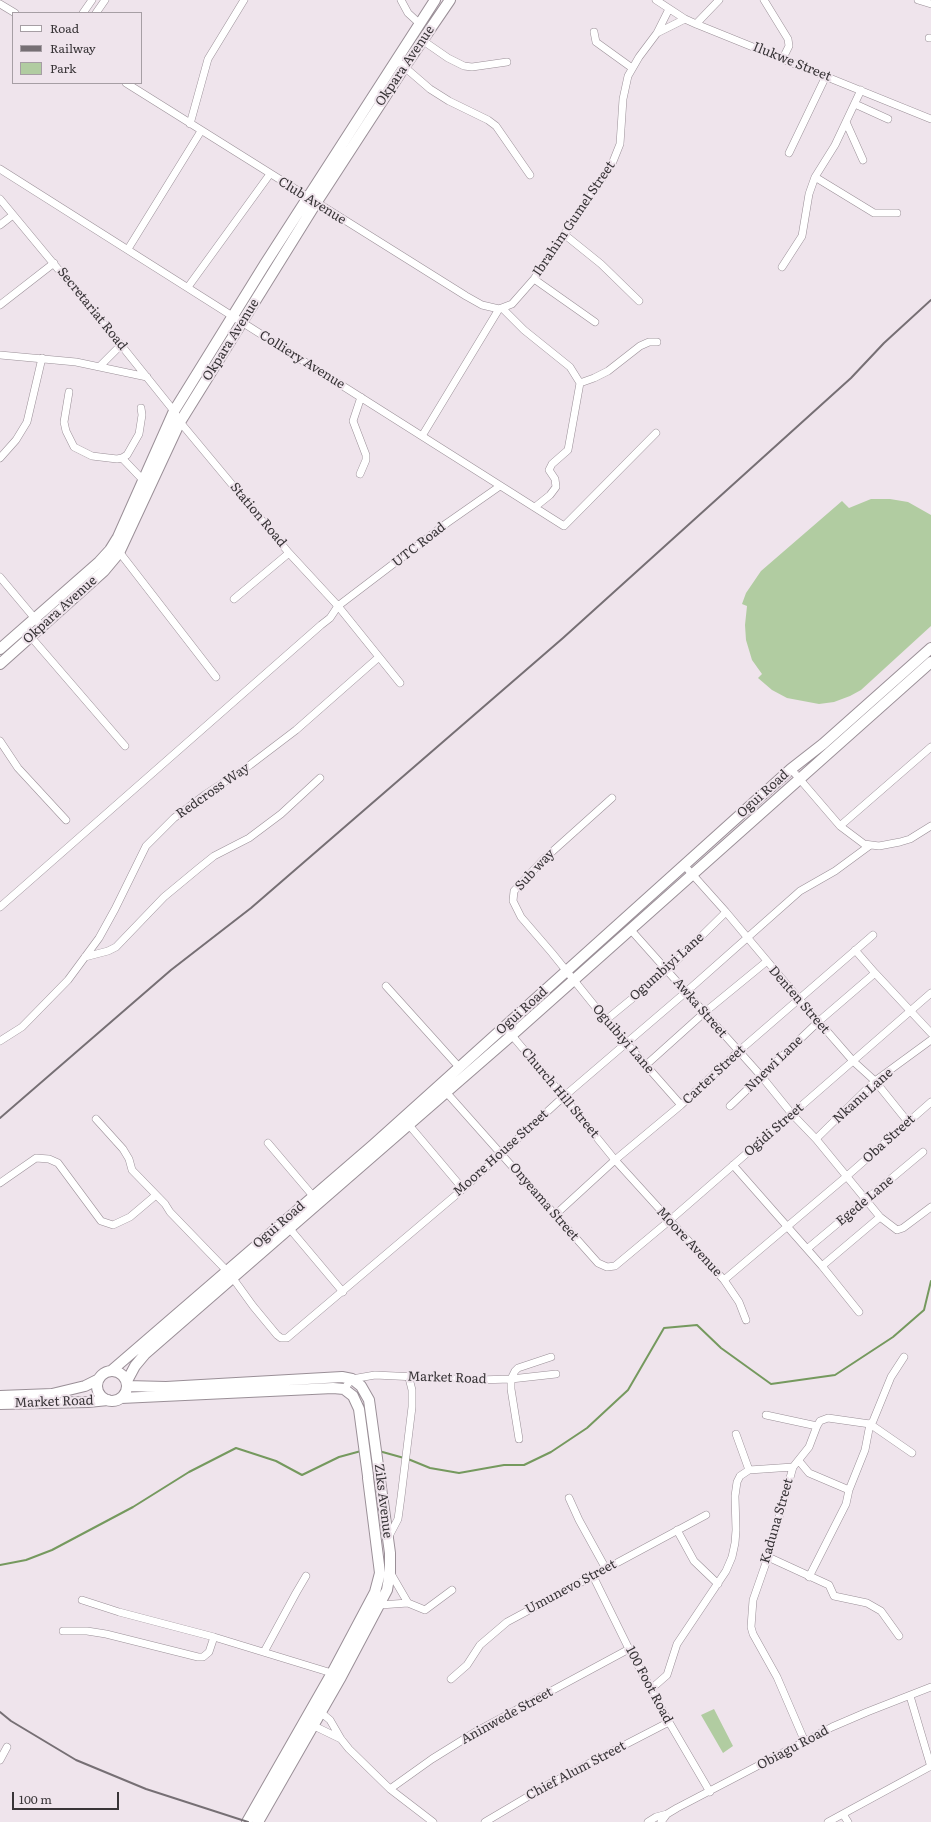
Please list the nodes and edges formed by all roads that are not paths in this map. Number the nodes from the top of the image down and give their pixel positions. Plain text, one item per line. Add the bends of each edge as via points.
1 (92, 0) edge
2 (105, 0) edge
3 (244, 0) edge
4 (401, 0) edge
5 (435, 0) edge
6 (450, 0) edge
7 (656, 0) edge
8 (719, 0) edge
9 (764, 0) edge
10 (918, 0) edge
11 (0, 4) edge
12 (931, 4) edge
13 (669, 10) junction
14 (13, 12) edge
15 (85, 12) edge
16 (97, 12) edge
17 (685, 19) junction
18 (420, 24) junction
19 (696, 24) junction
20 (594, 32) dead end
21 (657, 33) junction
22 (422, 40) junction
23 (783, 58) junction
24 (507, 62) dead end
25 (400, 63) junction
26 (632, 68) junction
27 (826, 76) junction
28 (128, 84) edge
29 (862, 90) junction
30 (855, 104) junction
31 (888, 119) dead end
32 (931, 119) edge
33 (846, 122) junction
34 (190, 124) junction
35 (201, 131) junction
36 (790, 153) dead end
37 (863, 160) dead end
38 (0, 169) edge
39 (270, 174) junction
40 (530, 175) dead end
41 (815, 177) junction
42 (0, 199) edge
43 (312, 200) junction
44 (897, 213) dead end
45 (13, 215) junction
46 (0, 225) edge
47 (565, 235) junction
48 (128, 249) junction
49 (54, 263) junction
50 (782, 266) dead end
51 (534, 279) junction
52 (188, 287) junction
53 (640, 301) dead end
54 (0, 305) edge
55 (501, 309) junction
56 (232, 316) junction
57 (241, 322) junction
58 (595, 322) dead end
59 (657, 342) dead end
60 (121, 345) junction
61 (0, 355) edge
62 (42, 358) junction
63 (100, 366) junction
64 (147, 377) junction
65 (580, 383) junction
66 (69, 392) dead end
67 (360, 397) junction
68 (141, 408) dead end
69 (174, 411) junction
70 (180, 422) junction
71 (656, 433) dead end
72 (422, 436) junction
73 (0, 458) edge
74 (122, 458) junction
75 (360, 474) dead end
76 (143, 480) junction
77 (500, 486) junction
78 (535, 507) junction
79 (114, 544) junction
80 (120, 553) junction
81 (289, 553) junction
82 (0, 577) edge
83 (234, 599) dead end
84 (338, 606) junction
85 (36, 618) junction
86 (42, 627) junction
87 (31, 637) junction
88 (0, 648) edge
89 (931, 648) edge
90 (379, 657) junction
91 (931, 662) edge
92 (0, 664) edge
93 (216, 677) dead end
94 (400, 683) dead end
95 (0, 741) edge
96 (125, 746) dead end
97 (931, 747) edge
98 (791, 770) junction
99 (320, 778) dead end
100 (799, 779) junction
101 (612, 798) dead end
102 (66, 820) dead end
103 (840, 826) junction
104 (928, 828) edge
105 (931, 836) edge
106 (869, 846) junction
107 (684, 865) junction
108 (692, 874) junction
109 (0, 907) edge
110 (726, 912) junction
111 (630, 929) junction
112 (873, 935) dead end
113 (746, 938) junction
114 (856, 950) junction
115 (84, 957) junction
116 (766, 962) junction
117 (667, 970) junction
118 (875, 973) junction
119 (570, 975) junction
120 (386, 986) dead end
121 (686, 992) junction
122 (931, 993) edge
123 (799, 1000) junction
124 (911, 1010) junction
125 (705, 1012) junction
126 (606, 1020) junction
127 (818, 1022) junction
128 (504, 1027) junction
129 (931, 1033) edge
130 (512, 1035) junction
131 (931, 1040) edge
132 (0, 1041) edge
133 (626, 1043) junction
134 (739, 1051) junction
135 (853, 1061) junction
136 (646, 1065) junction
137 (459, 1067) junction
138 (762, 1077) junction
139 (875, 1082) junction
140 (446, 1092) junction
141 (564, 1096) junction
142 (931, 1102) edge
143 (681, 1105) junction
144 (730, 1106) dead end
145 (792, 1114) junction
146 (96, 1119) dead end
147 (908, 1122) junction
148 (408, 1125) junction
149 (816, 1139) junction
150 (268, 1143) dead end
151 (923, 1152) dead end
152 (502, 1154) junction
153 (615, 1160) junction
154 (734, 1166) junction
155 (847, 1176) junction
156 (0, 1183) edge
157 (463, 1189) junction
158 (156, 1195) junction
159 (313, 1196) junction
160 (865, 1200) junction
161 (931, 1207) edge
162 (555, 1215) junction
163 (880, 1217) junction
164 (670, 1221) junction
165 (788, 1226) junction
166 (290, 1229) junction
167 (807, 1250) junction
168 (615, 1266) joint
169 (822, 1266) junction
170 (230, 1274) junction
171 (724, 1280) junction
172 (343, 1292) junction
173 (859, 1312) dead end
174 (746, 1320) dead end
175 (551, 1357) dead end
176 (904, 1357) dead end
177 (111, 1371) junction
178 (556, 1374) dead end
179 (409, 1378) junction
180 (99, 1379) junction
181 (352, 1379) junction
182 (510, 1379) junction
183 (127, 1384) junction
184 (344, 1389) junction
185 (0, 1396) edge
186 (121, 1398) junction
187 (108, 1400) junction
188 (0, 1404) edge
189 (766, 1415) dead end
190 (870, 1424) junction
191 (818, 1426) junction
192 (736, 1434) dead end
193 (519, 1439) dead end
194 (912, 1454) dead end
195 (799, 1461) junction
196 (793, 1467) junction
197 (749, 1470) junction
198 (849, 1490) junction
199 (569, 1498) dead end
200 (706, 1515) dead end
201 (677, 1530) junction
202 (388, 1538) junction
203 (768, 1557) junction
204 (606, 1568) junction
205 (390, 1572) junction
206 (306, 1576) dead end
207 (593, 1576) junction
208 (810, 1577) junction
209 (718, 1584) junction
210 (452, 1590) dead end
211 (82, 1600) dead end
212 (408, 1603) junction
213 (380, 1605) junction
214 (63, 1631) dead end
215 (899, 1636) dead end
216 (214, 1637) junction
217 (629, 1649) junction
218 (264, 1652) junction
219 (336, 1675) junction
220 (451, 1679) dead end
221 (931, 1687) edge
222 (651, 1689) junction
223 (910, 1696) junction
224 (316, 1708) junction
225 (669, 1722) junction
226 (308, 1723) junction
227 (341, 1739) junction
228 (805, 1742) junction
229 (7, 1747) dead end
230 (0, 1760) edge
231 (931, 1767) edge
232 (390, 1789) junction
233 (710, 1792) junction
234 (667, 1814) junction
235 (844, 1814) junction
236 (247, 1822) edge
237 (258, 1822) edge
238 (433, 1822) edge
239 (485, 1822) edge
240 (648, 1822) edge
241 (661, 1822) edge
242 (828, 1822) edge
243 (848, 1822) edge

1 - 15 street
2 - 16 street
3 - 34 street via 208,59
4 - 18 street via 408,13
5 - 18 main road, Okpara Avenue
6 - 22 main road, Okpara Avenue
7 - 13 street, Ilukwe Street
8 - 19 street
9 - 23 street via 788,39 789,46
10 - 12 street
11 - 14 street
13 - 17 street, Ilukwe Street
13 - 21 street, Ibrahim Gumel Street
17 - 19 street, Ilukwe Street
17 - 21 street
18 - 25 main road, Okpara Avenue
19 - 23 street, Ilukwe Street
20 - 26 street via 596,42
21 - 26 street, Ibrahim Gumel Street
22 - 24 street via 464,66
22 - 25 main road, Okpara Avenue
23 - 27 street, Ilukwe Street
25 - 40 street via 436,93 496,126
25 - 43 main road, Okpara Avenue
26 - 47 street, Ibrahim Gumel Street via 623,99 622,134 617,153
27 - 29 street, Ilukwe Street
27 - 36 street
28 - 34 street, Club Avenue
29 - 30 street
29 - 32 street, Ilukwe Street
30 - 31 street
30 - 33 street
33 - 37 street
33 - 41 street
34 - 35 street, Club Avenue
35 - 39 street, Club Avenue
35 - 48 street
38 - 48 street, Colliery Avenue
39 - 43 street, Club Avenue
39 - 52 street
41 - 44 street via 874,213
41 - 50 street via 809,194 802,236
42 - 45 street, Secretariat Road
43 - 55 street, Club Avenue via 466,296 482,305
43 - 56 main road, Okpara Avenue
43 - 57 main road, Okpara Avenue
45 - 46 street
45 - 49 street, Secretariat Road
47 - 51 street, Ibrahim Gumel Street
47 - 53 street via 601,264
48 - 52 street, Colliery Avenue
49 - 54 street
49 - 60 street, Secretariat Road
51 - 55 street, Ibrahim Gumel Street via 512,304
51 - 58 street
52 - 56 street, Colliery Avenue
55 - 65 street via 570,367
55 - 72 street, Ibrahim Gumel Street
56 - 57 street, Colliery Avenue
56 - 69 main road, Okpara Avenue
57 - 67 street, Colliery Avenue
57 - 70 main road, Okpara Avenue
59 - 65 street via 640,346 608,371
60 - 63 street
60 - 64 street, Secretariat Road
61 - 62 street
62 - 63 street
62 - 73 street via 27,422
63 - 64 street
64 - 69 street, Secretariat Road
65 - 78 street via 568,450 549,470 555,479 556,487
66 - 74 street via 64,422 74,447 92,456
67 - 72 street, Colliery Avenue
67 - 75 street via 353,421 366,455
68 - 74 street via 139,434 131,450
69 - 70 street, Secretariat Road
69 - 76 main road, Okpara Avenue
70 - 80 main road, Okpara Avenue
70 - 81 street, Station Road
71 - 78 street, Colliery Avenue via 564,526
72 - 77 street, Colliery Avenue
74 - 76 street
76 - 79 main road, Okpara Avenue
77 - 78 street, Colliery Avenue
77 - 84 street, UTC Road via 446,523
79 - 80 street
79 - 85 main road, Okpara Avenue via 99,562
80 - 86 main road, Okpara Avenue via 104,571
80 - 93 street
81 - 83 street
81 - 84 street, Station Road
82 - 85 street
84 - 90 street, Station Road
84 - 109 street, UTC Road via 330,618
85 - 86 street
85 - 88 main road, Okpara Avenue
86 - 87 main road, Okpara Avenue
87 - 92 main road, Okpara Avenue
87 - 96 street
89 - 98 main road, Ogui Road
90 - 94 street, Station Road
90 - 115 street, Redcross Way via 290,734 174,818 146,846 106,925
91 - 100 main road, Ogui Road
95 - 102 street via 18,768
97 - 103 street
98 - 100 street
98 - 107 main road, Ogui Road
99 - 115 street via 249,838 214,856 199,868 164,897 116,947
100 - 103 street
100 - 108 main road, Ogui Road
101 - 119 street, Sub way via 544,859 512,896 514,906 521,917
103 - 106 street via 859,842
104 - 105 street
104 - 106 street via 900,842
106 - 113 street via 835,871 800,891
107 - 108 street, Denten Street
107 - 119 main road, Ogui Road
108 - 110 street, Denten Street
108 - 111 main road, Ogui Road
110 - 113 street, Denten Street
110 - 117 street, Ogumbiyi Lane
111 - 117 street, Awka Street
111 - 119 main road, Ogui Road
112 - 114 street, Carter Street
113 - 116 street, Denten Street
113 - 121 street, Moore House Street
114 - 118 street
114 - 123 street, Carter Street
115 - 132 street, Redcross Way via 68,980 41,1009 22,1027
116 - 123 street, Denten Street
116 - 125 street
117 - 121 street, Awka Street
117 - 126 street, Ogumbiyi Lane
118 - 124 street
118 - 127 street, Nnewi Lane
119 - 126 street, Oguibiyi Lane
119 - 128 main road, Ogui Road
119 - 130 main road, Ogui Road
120 - 137 street
121 - 125 street, Awka Street
121 - 133 street, Moore House Street
122 - 124 street, Ogidi Street
123 - 127 street, Denten Street
123 - 134 street, Carter Street
124 - 129 street
124 - 135 street, Ogidi Street
125 - 134 street, Awka Street
125 - 136 street
126 - 133 street, Oguibiyi Lane
127 - 135 street, Denten Street
127 - 138 street, Nnewi Lane
128 - 130 street, Church Hill Street
128 - 137 main road, Ogui Road
130 - 140 main road, Ogui Road
130 - 141 street, Church Hill Street
131 - 139 street, Nkanu Lane
133 - 136 street, Oguibiyi Lane
133 - 141 street, Moore House Street
134 - 138 street, Awka Street
134 - 143 street, Carter Street
135 - 139 street, Denten Street
135 - 145 street, Ogidi Street
136 - 143 street, Oguibiyi Lane
137 - 159 main road, Ogui Road
138 - 144 street, Nnewi Lane
138 - 145 street, Awka Street
139 - 147 street, Denten Street
139 - 149 street, Nkanu Lane
140 - 148 main road, Ogui Road
140 - 152 street, Onyeama Street
141 - 152 street, Moore House Street
141 - 153 street, Church Hill Street
142 - 147 street, Oba Street
143 - 153 street, Carter Street
145 - 149 street, Awka Street
145 - 154 street, Ogidi Street
146 - 158 street via 123,1148 132,1170
147 - 155 street, Oba Street
148 - 157 street
148 - 166 main road, Ogui Road
149 - 155 street, Awka Street
150 - 159 street
151 - 160 street, Egede Lane
152 - 157 street, Moore House Street
152 - 162 street, Onyeama Street
153 - 162 street, Carter Street
153 - 164 street, Moore Avenue
154 - 164 street, Ogidi Street
154 - 165 street
155 - 160 street, Awka Street
155 - 165 street, Oba Street
156 - 158 street via 36,1158 49,1159 58,1163 101,1221 112,1225 130,1217
157 - 172 street, Moore House Street
158 - 170 street
159 - 170 main road, Ogui Road
160 - 163 street, Awka Street
160 - 167 street, Egede Lane
161 - 163 street, Awka Street via 897,1230
162 - 168 street, Onyeama Street via 598,1263 607,1267
163 - 169 street
164 - 168 street, Ogidi Street
164 - 171 street, Moore Avenue
165 - 167 street
165 - 171 street, Moore Avenue
166 - 170 main road, Ogui Road
166 - 172 street
167 - 169 street
169 - 173 street
170 - 172 street, Moore House Street via 252,1306 281,1338 287,1338
170 - 177 main road, Ogui Road
170 - 183 main road, Ogui Road via 145,1354 135,1366
171 - 174 street via 739,1302
175 - 182 street via 518,1368
176 - 190 street via 891,1377
177 - 180 main road via 104,1373
177 - 183 main road via 121,1373
178 - 182 street, Market Road
179 - 181 street, Market Road via 375,1375
179 - 182 street, Market Road
179 - 202 street via 412,1407 399,1515
180 - 185 main road, Market Road via 85,1386 52,1394
180 - 187 main road via 98,1392
181 - 183 main road via 342,1377 166,1387
181 - 184 street
181 - 202 main road, Ziks Avenue via 361,1386 369,1400
182 - 193 street
183 - 186 main road
184 - 186 main road
184 - 219 main road, Ziks Avenue via 356,1401 361,1418 380,1573 375,1592
186 - 187 main road
187 - 188 main road, Market Road
189 - 191 street
190 - 191 street via 828,1418 820,1421
190 - 194 street
190 - 198 street via 865,1450
191 - 195 street, Kaduna Street via 809,1447
192 - 197 street
195 - 196 street, Kaduna Street
195 - 198 street via 809,1473
196 - 197 street
196 - 203 street, Kaduna Street
197 - 209 street via 740,1476 737,1482 736,1530 732,1557
198 - 208 street via 846,1504
199 - 204 street
200 - 201 street, Umunevo Street
201 - 204 street, Umunevo Street
201 - 209 street via 694,1561
202 - 205 main road, Ziks Avenue
203 - 208 street
203 - 228 street, Kaduna Street via 753,1600 751,1627
204 - 207 street, Umunevo Street
205 - 212 street
205 - 213 main road, Ziks Avenue via 387,1590
206 - 218 street
207 - 217 street, 100 Foot Road
207 - 220 street, Umunevo Street via 507,1622 480,1645 467,1665
208 - 215 street via 829,1585 834,1596 867,1603 881,1611
209 - 222 street via 677,1644 664,1678
210 - 212 street via 428,1610
211 - 216 street
212 - 213 street
213 - 219 main road, Ziks Avenue
214 - 216 street via 106,1634 198,1657 207,1654
216 - 218 street
217 - 222 street, 100 Foot Road
217 - 232 street, Aninwede Street via 477,1731
218 - 219 street
219 - 224 main road, Ziks Avenue
221 - 223 street, Obiagu Road
222 - 225 street, 100 Foot Road
223 - 228 street, Obiagu Road via 867,1712
223 - 231 street
224 - 226 main road, Ziks Avenue
224 - 227 street via 333,1725
225 - 233 street, 100 Foot Road
225 - 239 street, Chief Alum Street
226 - 227 street
226 - 236 main road, Ziks Avenue
226 - 237 main road, Ziks Avenue
227 - 232 street
228 - 233 street, Obiagu Road
229 - 230 street
231 - 235 street
232 - 238 street
233 - 234 street, Obiagu Road
234 - 240 street
234 - 241 street, Obiagu Road
235 - 242 street
235 - 243 street

